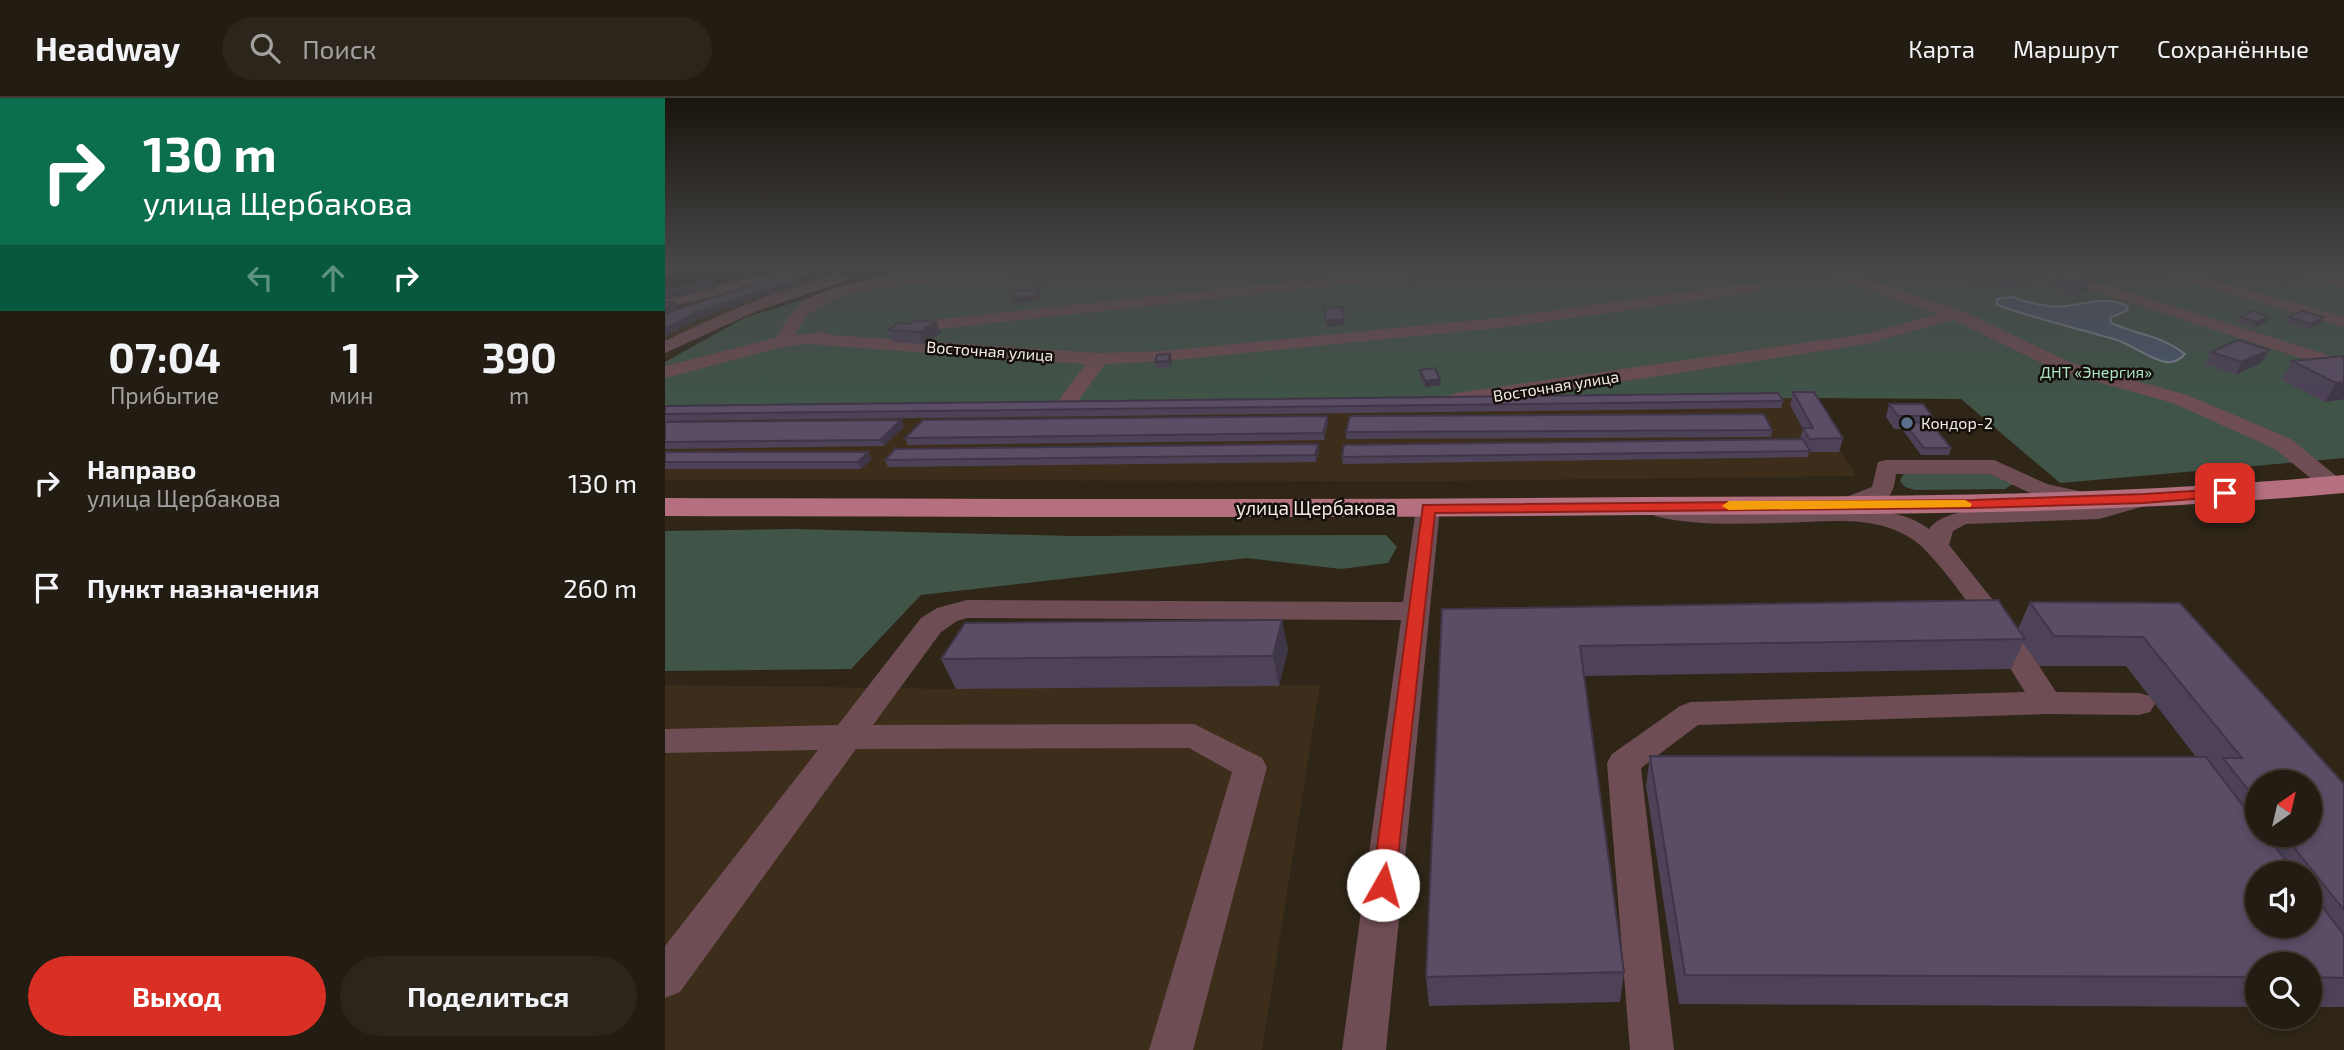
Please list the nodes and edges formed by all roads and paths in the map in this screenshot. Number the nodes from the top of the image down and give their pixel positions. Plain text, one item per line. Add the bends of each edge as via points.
1 (741, 310) edge
2 (803, 310) edge
3 (1065, 310) edge
4 (1590, 310) edge
5 (1945, 310) edge
6 (2172, 310) edge
7 (2305, 310) edge
8 (2319, 310) edge
9 (2314, 313) junction
10 (1955, 314) junction
11 (2344, 322) edge
12 (807, 339) junction
13 (781, 342) junction
14 (665, 348) edge
15 (1099, 359) junction
16 (2344, 366) edge
17 (665, 372) edge
18 (1435, 399) edge
19 (1093, 404) edge
20 (2339, 484) edge
21 (2144, 499) junction
22 (665, 507) edge
23 (1616, 507) junction
24 (1429, 508) junction
25 (1936, 545) junction
26 (1416, 611) junction
27 (2047, 703) junction
28 (2139, 704) dead end
29 (846, 737) junction
30 (665, 741) edge
31 (665, 978) edge
32 (1171, 1050) edge
33 (1364, 1050) edge
34 (1651, 1050) edge

1 - 14 street
2 - 13 street
3 - 12 street
4 - 15 street, Восточная улица via 1178,355
5 - 10 street
6 - 16 street
7 - 9 street
8 - 9 street
9 - 11 street
10 - 18 street, Восточная улица via 1866,339 1476,398
10 - 20 street via 2065,367 2180,399 2283,444
12 - 13 street
12 - 15 street, Восточная улица
13 - 17 street
15 - 19 street via 1058,405
20 - 21 main road, улица Щербакова
21 - 23 main road, улица Щербакова
21 - 25 street via 2099,512 1963,517 1940,528
22 - 24 main road, улица Щербакова
23 - 24 main road, улица Щербакова
23 - 25 street via 1713,516 1885,519 1914,529
24 - 26 street
25 - 27 street via 2002,631
26 - 29 street via 967,610 947,614 931,625
26 - 33 street
27 - 28 street
27 - 34 street via 1691,714 1625,763
29 - 30 street
29 - 31 street
29 - 32 street via 1194,736 1250,767

